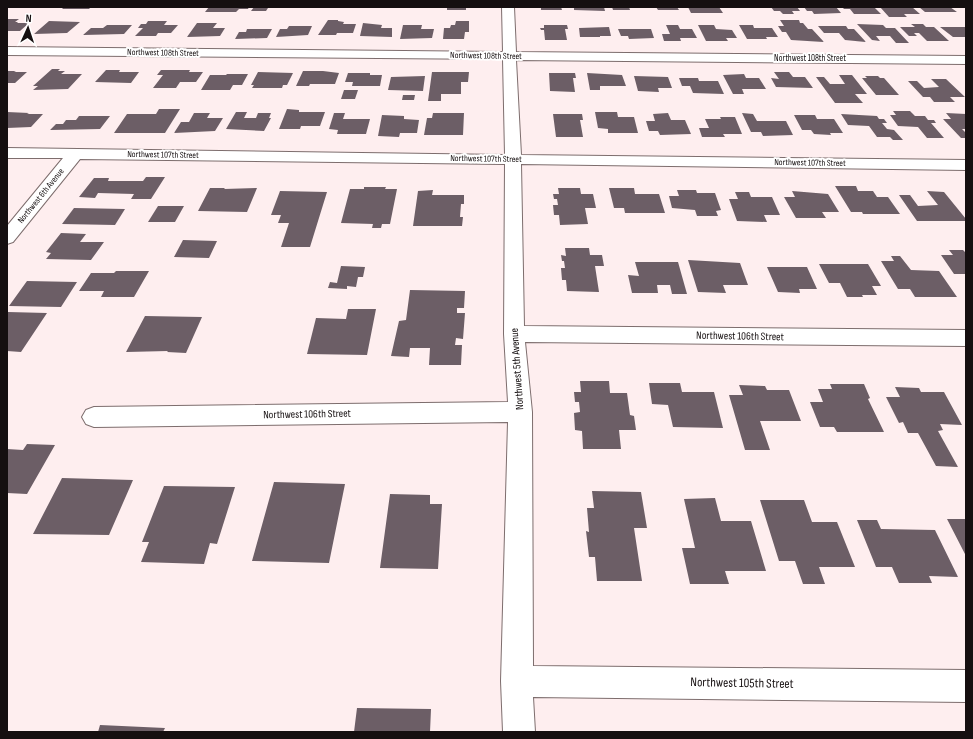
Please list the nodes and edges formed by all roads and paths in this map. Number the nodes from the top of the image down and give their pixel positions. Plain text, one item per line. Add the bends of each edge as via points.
1 (508, 7) edge
2 (7, 51) edge
3 (510, 56) junction
4 (966, 60) edge
5 (7, 153) edge
6 (75, 154) junction
7 (513, 160) junction
8 (966, 165) edge
9 (7, 238) edge
10 (514, 334) junction
11 (966, 338) edge
12 (520, 412) junction
13 (94, 417) dead end
14 (517, 681) junction
15 (966, 686) edge
16 (519, 732) edge

1 - 3 street, Northwest 5th Avenue
2 - 3 street, Northwest 108th Street
3 - 4 street, Northwest 108th Street
3 - 7 street, Northwest 5th Avenue
5 - 6 street, Northwest 107th Street
6 - 7 street, Northwest 107th Street
6 - 9 street, Northwest 6th Avenue
7 - 8 street, Northwest 107th Street
7 - 10 street, Northwest 5th Avenue
10 - 11 street, Northwest 106th Street
10 - 12 street, Northwest 5th Avenue
12 - 13 street, Northwest 106th Street
12 - 14 street, Northwest 5th Avenue
14 - 15 street, Northwest 105th Street
14 - 16 street, Northwest 5th Avenue

